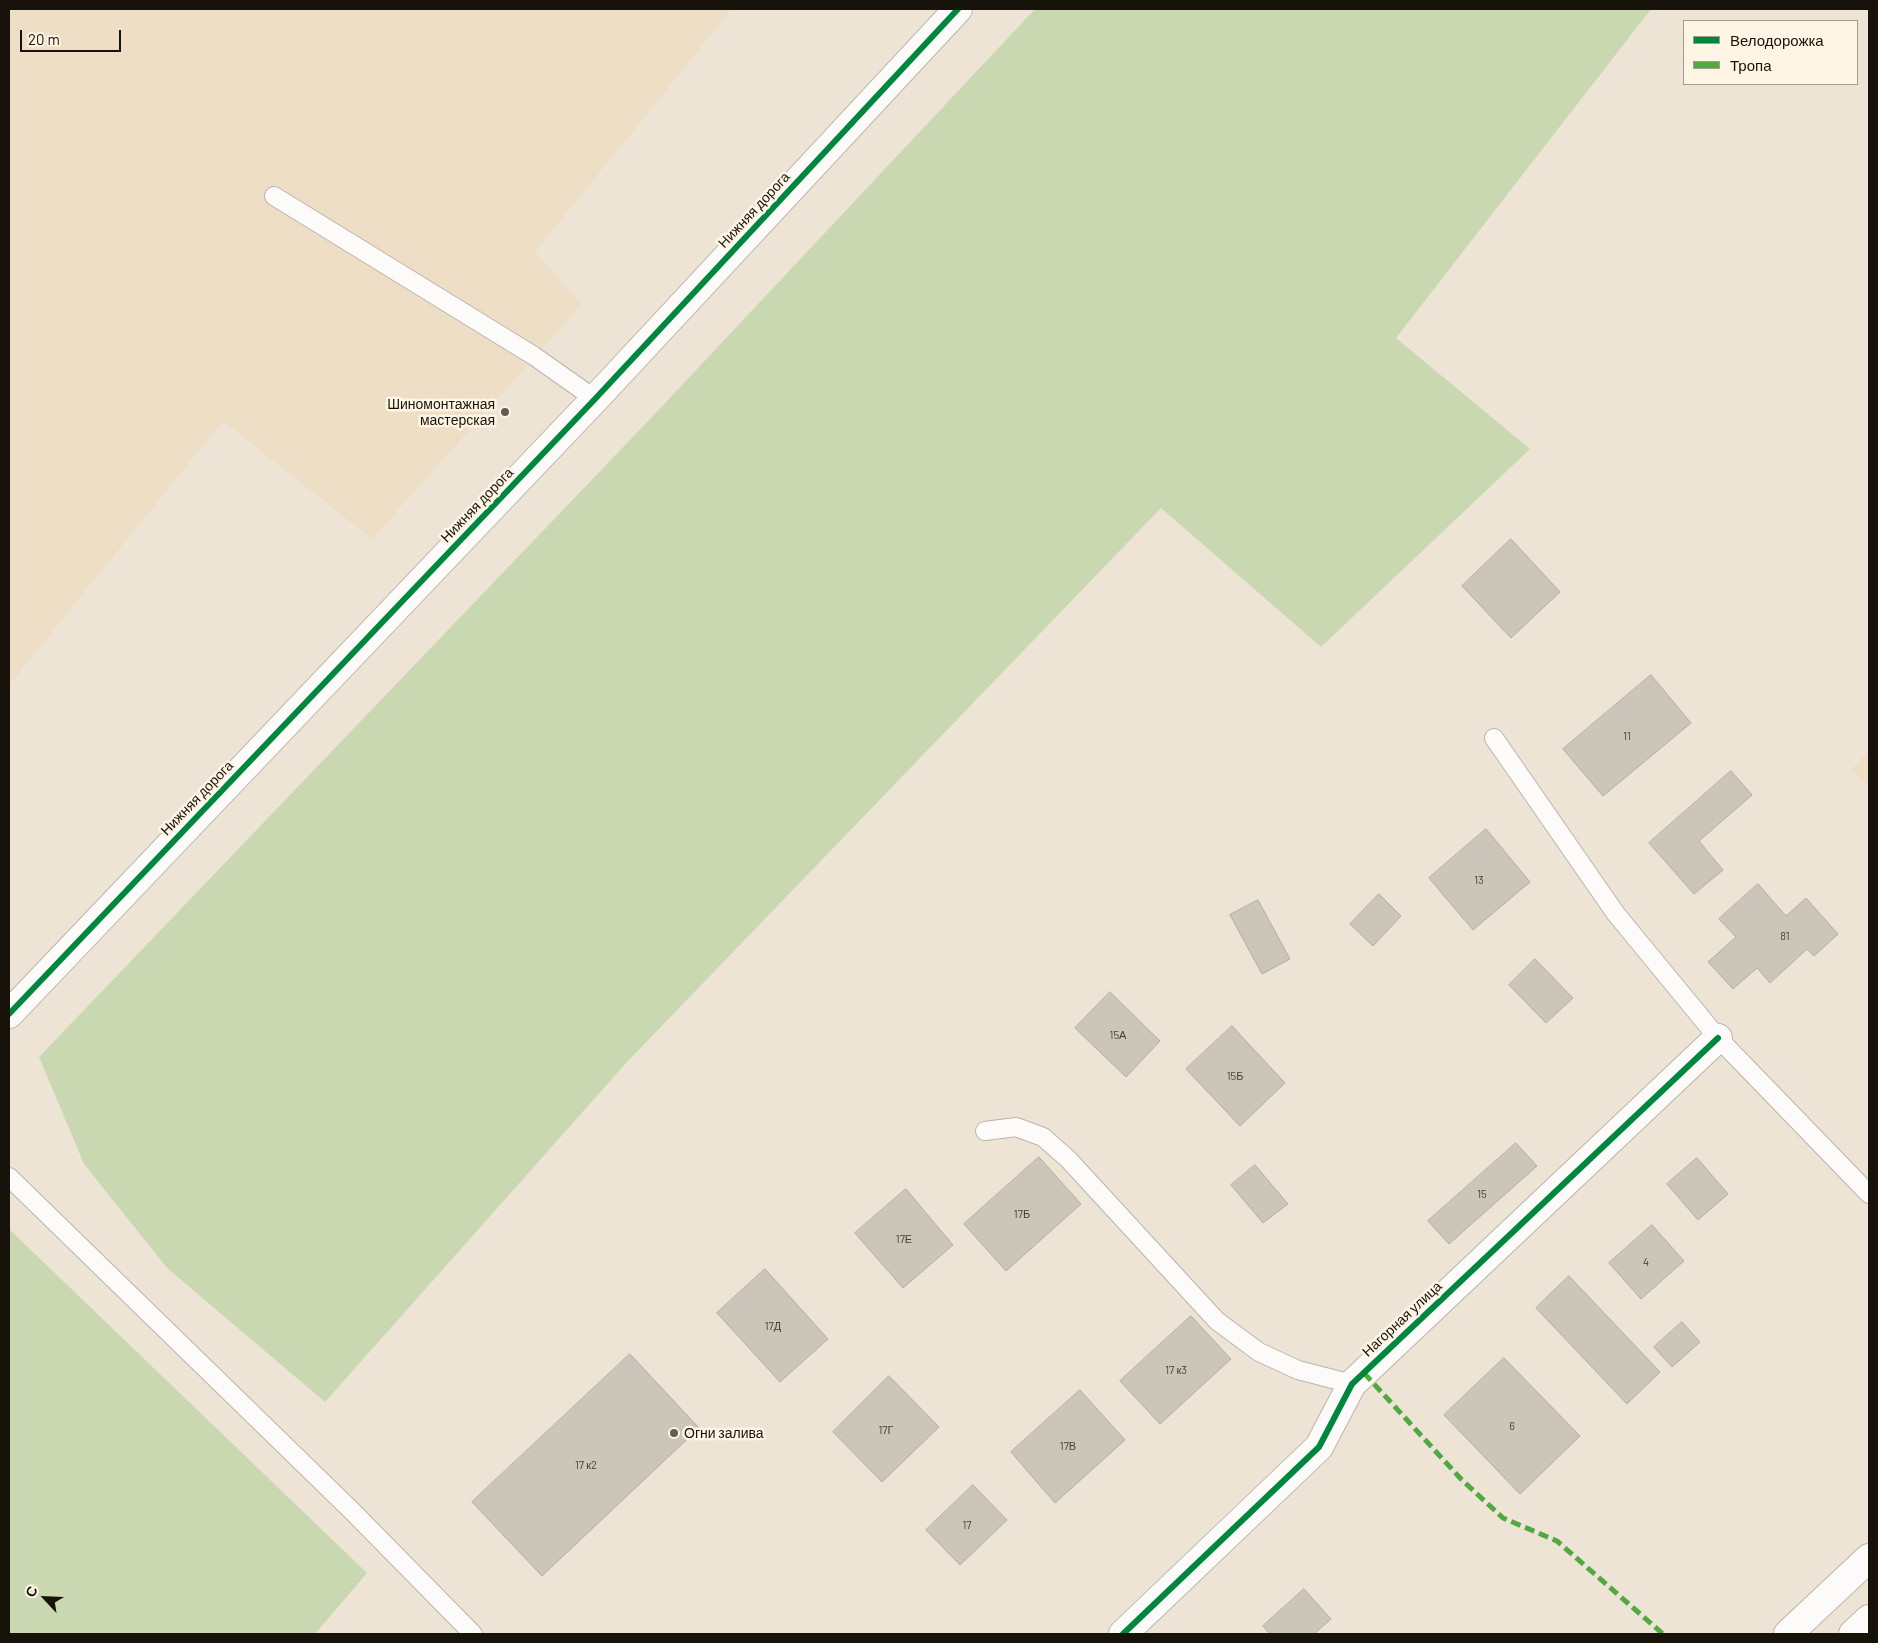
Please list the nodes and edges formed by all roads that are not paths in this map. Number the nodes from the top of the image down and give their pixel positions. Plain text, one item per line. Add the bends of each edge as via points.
1 (958, 9) edge
2 (274, 196) dead end
3 (595, 399) junction
4 (1494, 738) dead end
5 (9, 1014) edge
6 (1718, 1038) junction
7 (985, 1131) dead end
8 (9, 1177) edge
9 (1869, 1194) edge
10 (1352, 1384) junction
11 (1867, 1564) edge
12 (1869, 1619) edge
13 (473, 1634) edge
14 (1123, 1634) edge
15 (1788, 1634) edge
16 (1852, 1634) edge

1 - 3 street, Нижняя дорога
2 - 3 lane via 534,356
3 - 5 street, Нижняя дорога
4 - 6 lane via 1616,914
6 - 9 lane
6 - 10 street, Нагорная улица
7 - 10 lane via 1016,1127 1043,1137 1068,1159 1217,1321 1259,1352 1298,1370
8 - 13 lane via 352,1511
10 - 14 street, Нагорная улица via 1319,1446
11 - 15 street
12 - 16 street

